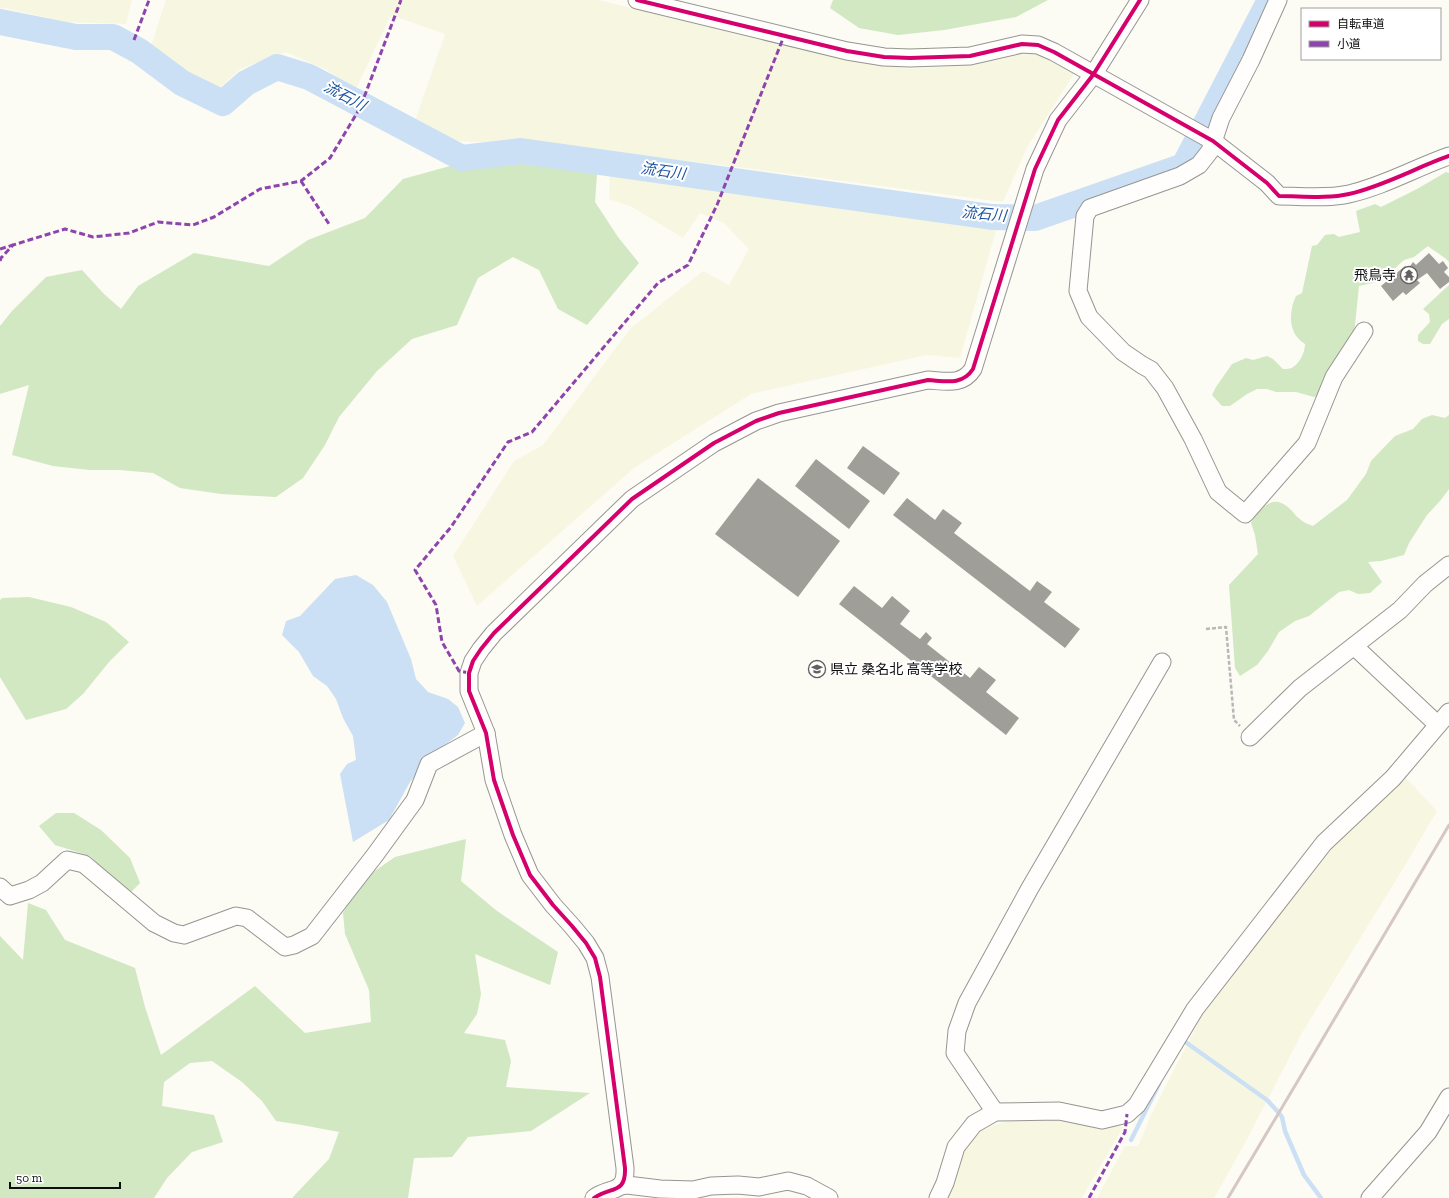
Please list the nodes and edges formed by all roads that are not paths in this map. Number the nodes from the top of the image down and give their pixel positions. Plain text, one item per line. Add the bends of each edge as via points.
1 (637, 0) edge
2 (1140, 0) edge
3 (1278, 0) edge
4 (1093, 75) junction
5 (1213, 141) junction
6 (1449, 156) edge
7 (1364, 330) dead end
8 (1449, 565) edge
9 (1354, 646) junction
10 (1162, 662) dead end
11 (1449, 712) edge
12 (1438, 725) junction
13 (486, 733) junction
14 (1250, 737) road end
15 (0, 887) edge
16 (1449, 1097) edge
17 (995, 1112) junction
18 (620, 1186) junction
19 (594, 1198) edge
20 (828, 1198) edge
21 (938, 1198) edge
22 (1370, 1198) edge

1 - 4 street via 847,51 884,57 970,56 1022,44 1038,46 1054,52
2 - 4 street
3 - 5 street via 1221,118
4 - 5 street
4 - 13 street via 1058,120 1035,169 973,369 968,376 950,382 928,380 756,421 714,443 632,499 494,633 473,661 469,674 469,691
5 - 6 street via 1267,183 1279,196 1316,197 1348,194
5 - 7 street via 1210,151 1199,165 1180,176 1090,208 1085,216 1078,291 1089,317 1123,352 1151,370 1165,388 1218,492 1245,514 1307,443 1334,377
8 - 9 street via 1425,584 1400,610
9 - 12 street
9 - 14 street via 1300,688
10 - 17 street via 1030,888 967,1003 957,1031 955,1053
11 - 12 street
12 - 17 street via 1393,778 1324,843 1195,1009 1137,1105 1128,1114 1102,1120 1059,1111
13 - 15 street via 429,764 414,800 375,855 312,936 294,945 285,947 247,918 236,916 184,935 174,933 154,923 84,864 68,860 42,883 29,890 10,896
13 - 18 street via 494,780 530,875 586,943 595,958 600,978 625,1168 626,1179
16 - 22 street via 1428,1132
17 - 21 street via 974,1124 956,1148
18 - 19 street
18 - 20 street via 693,1190 711,1186 759,1187 788,1181 807,1186

